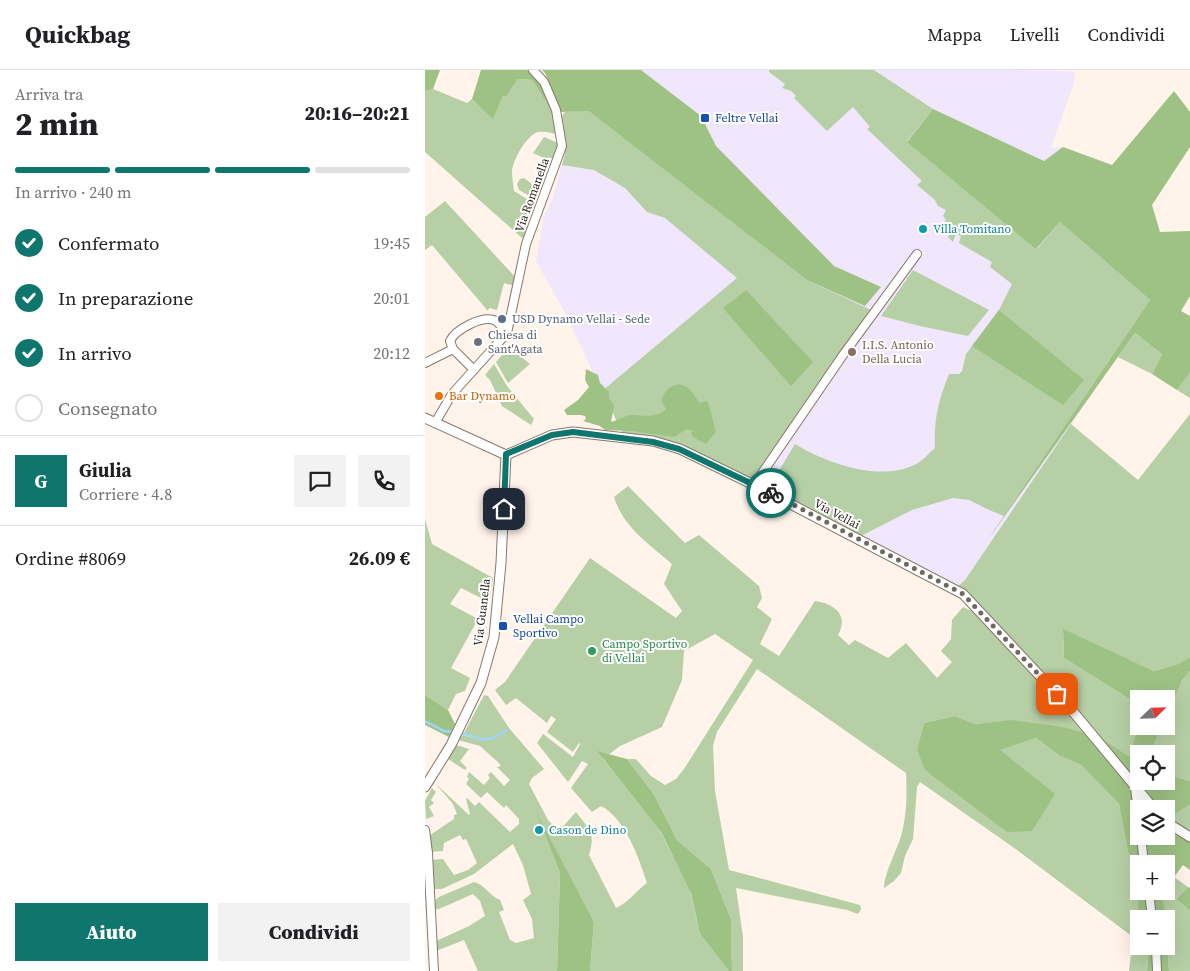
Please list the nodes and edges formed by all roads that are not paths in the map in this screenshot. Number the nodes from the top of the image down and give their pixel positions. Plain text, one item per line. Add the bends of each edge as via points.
1 (533, 70) edge
2 (917, 254) dead end
3 (507, 333) junction
4 (453, 349) junction
5 (425, 363) edge
6 (474, 370) junction
7 (425, 418) edge
8 (435, 423) junction
9 (506, 454) junction
10 (753, 484) junction
11 (1130, 782) edge
12 (425, 787) edge
13 (1137, 790) edge
14 (1146, 800) edge
15 (1175, 828) edge
16 (425, 830) edge
17 (1190, 837) edge
18 (1156, 955) edge
19 (434, 971) edge
20 (1157, 971) edge

1 - 3 street, Via Romanella via 544,82 556,110 562,146 526,244
2 - 10 street
3 - 4 street via 495,321 477,321 453,335 450,341
3 - 6 street
4 - 5 street
4 - 6 street
6 - 8 street via 452,394
7 - 8 street
8 - 9 street
9 - 10 street, Via Vellai via 552,435 585,432 667,445
9 - 12 street, Via Guanella via 494,637 481,683 455,738
10 - 11 street, Via Vellai via 963,594 1070,708
13 - 14 street, Via Vellai
15 - 17 street
16 - 19 street via 429,853
18 - 20 street

